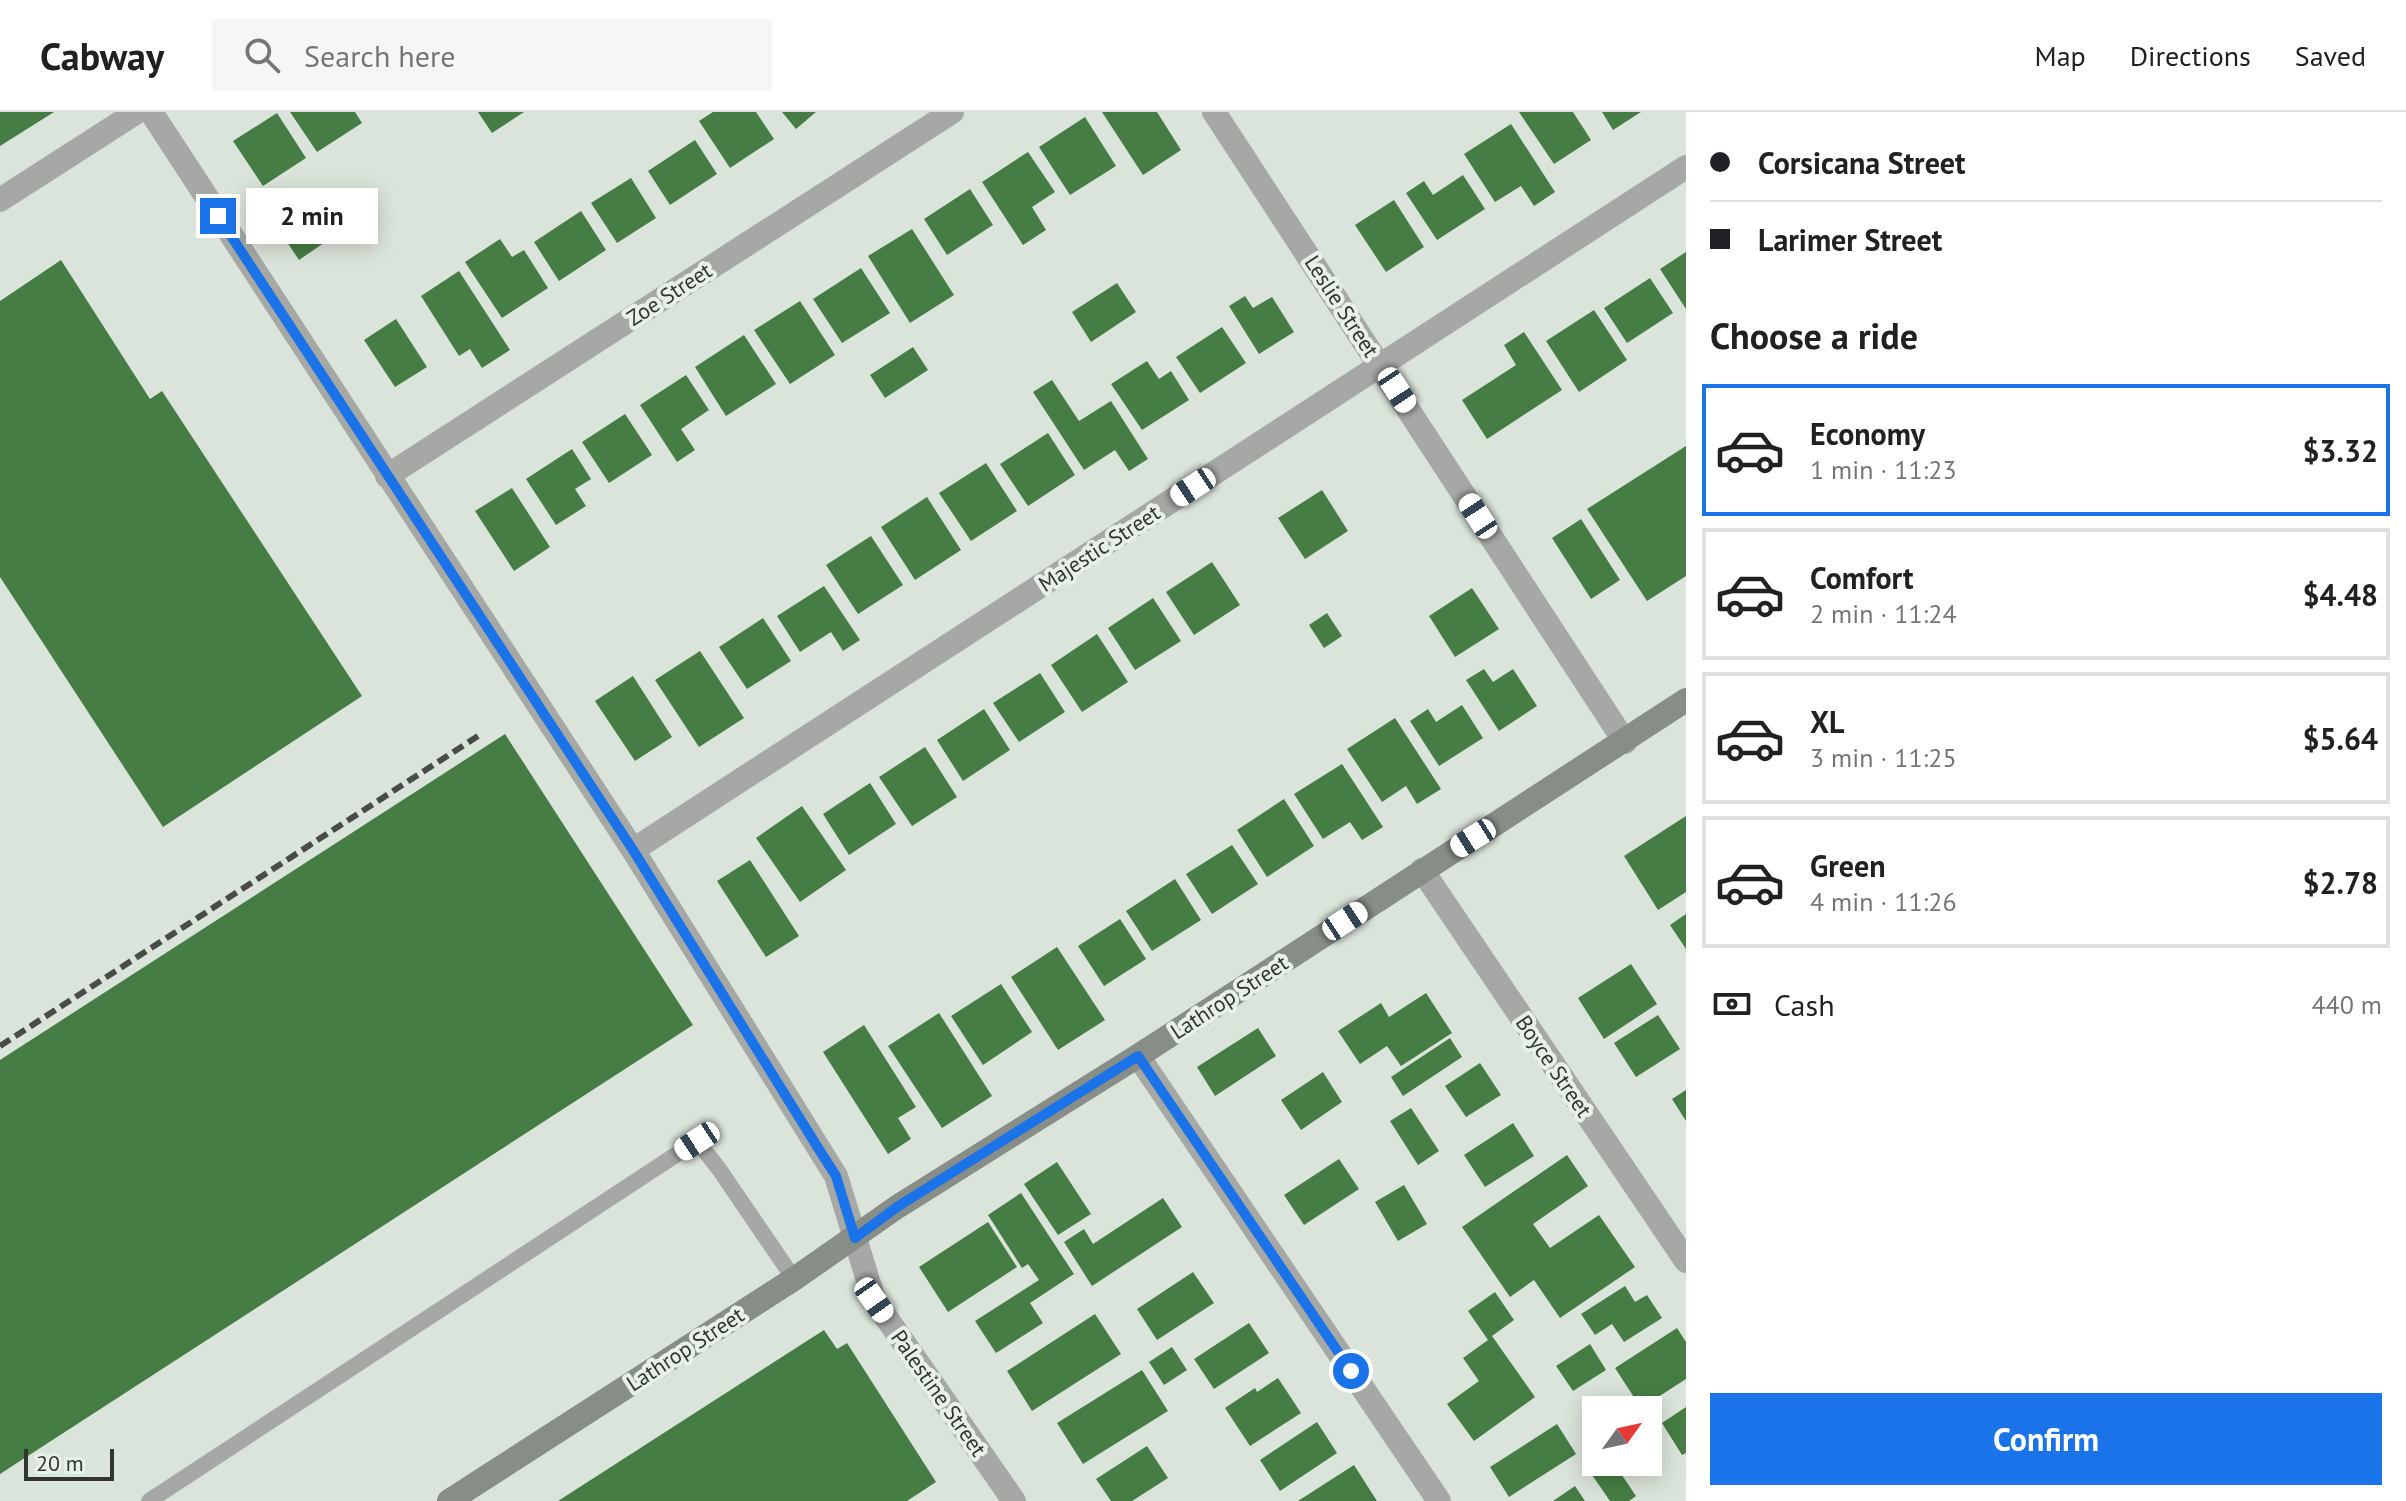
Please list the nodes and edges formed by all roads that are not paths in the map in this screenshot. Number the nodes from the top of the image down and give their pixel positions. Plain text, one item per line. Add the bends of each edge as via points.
1 (137, 112) edge
2 (151, 112) edge
3 (952, 112) edge
4 (1214, 112) edge
5 (1686, 167) edge
6 (0, 200) edge
7 (1380, 365) junction
8 (387, 476) junction
9 (1686, 700) edge
10 (1625, 742) junction
11 (633, 850) junction
12 (1422, 870) junction
13 (1138, 1056) junction
14 (855, 1238) junction
15 (1686, 1261) edge
16 (794, 1279) junction
17 (158, 1498) edge
18 (449, 1501) edge
19 (1014, 1501) edge
20 (1439, 1501) edge

1 - 6 street
2 - 8 street, Palestine Street
3 - 8 street, Zoe Street
4 - 7 street, Leslie Street
5 - 7 street, Majestic Street
7 - 10 street, Leslie Street
7 - 11 street, Majestic Street
8 - 11 street, Palestine Street
9 - 10 street, Lathrop Street
10 - 12 street, Lathrop Street
11 - 14 street, Palestine Street via 836,1176
12 - 13 street, Lathrop Street
12 - 15 street, Boyce Street
13 - 14 street, Lathrop Street
13 - 20 street
14 - 16 street, Lathrop Street
14 - 19 street, Palestine Street via 874,1300
16 - 17 lane via 697,1141
16 - 18 street, Lathrop Street

